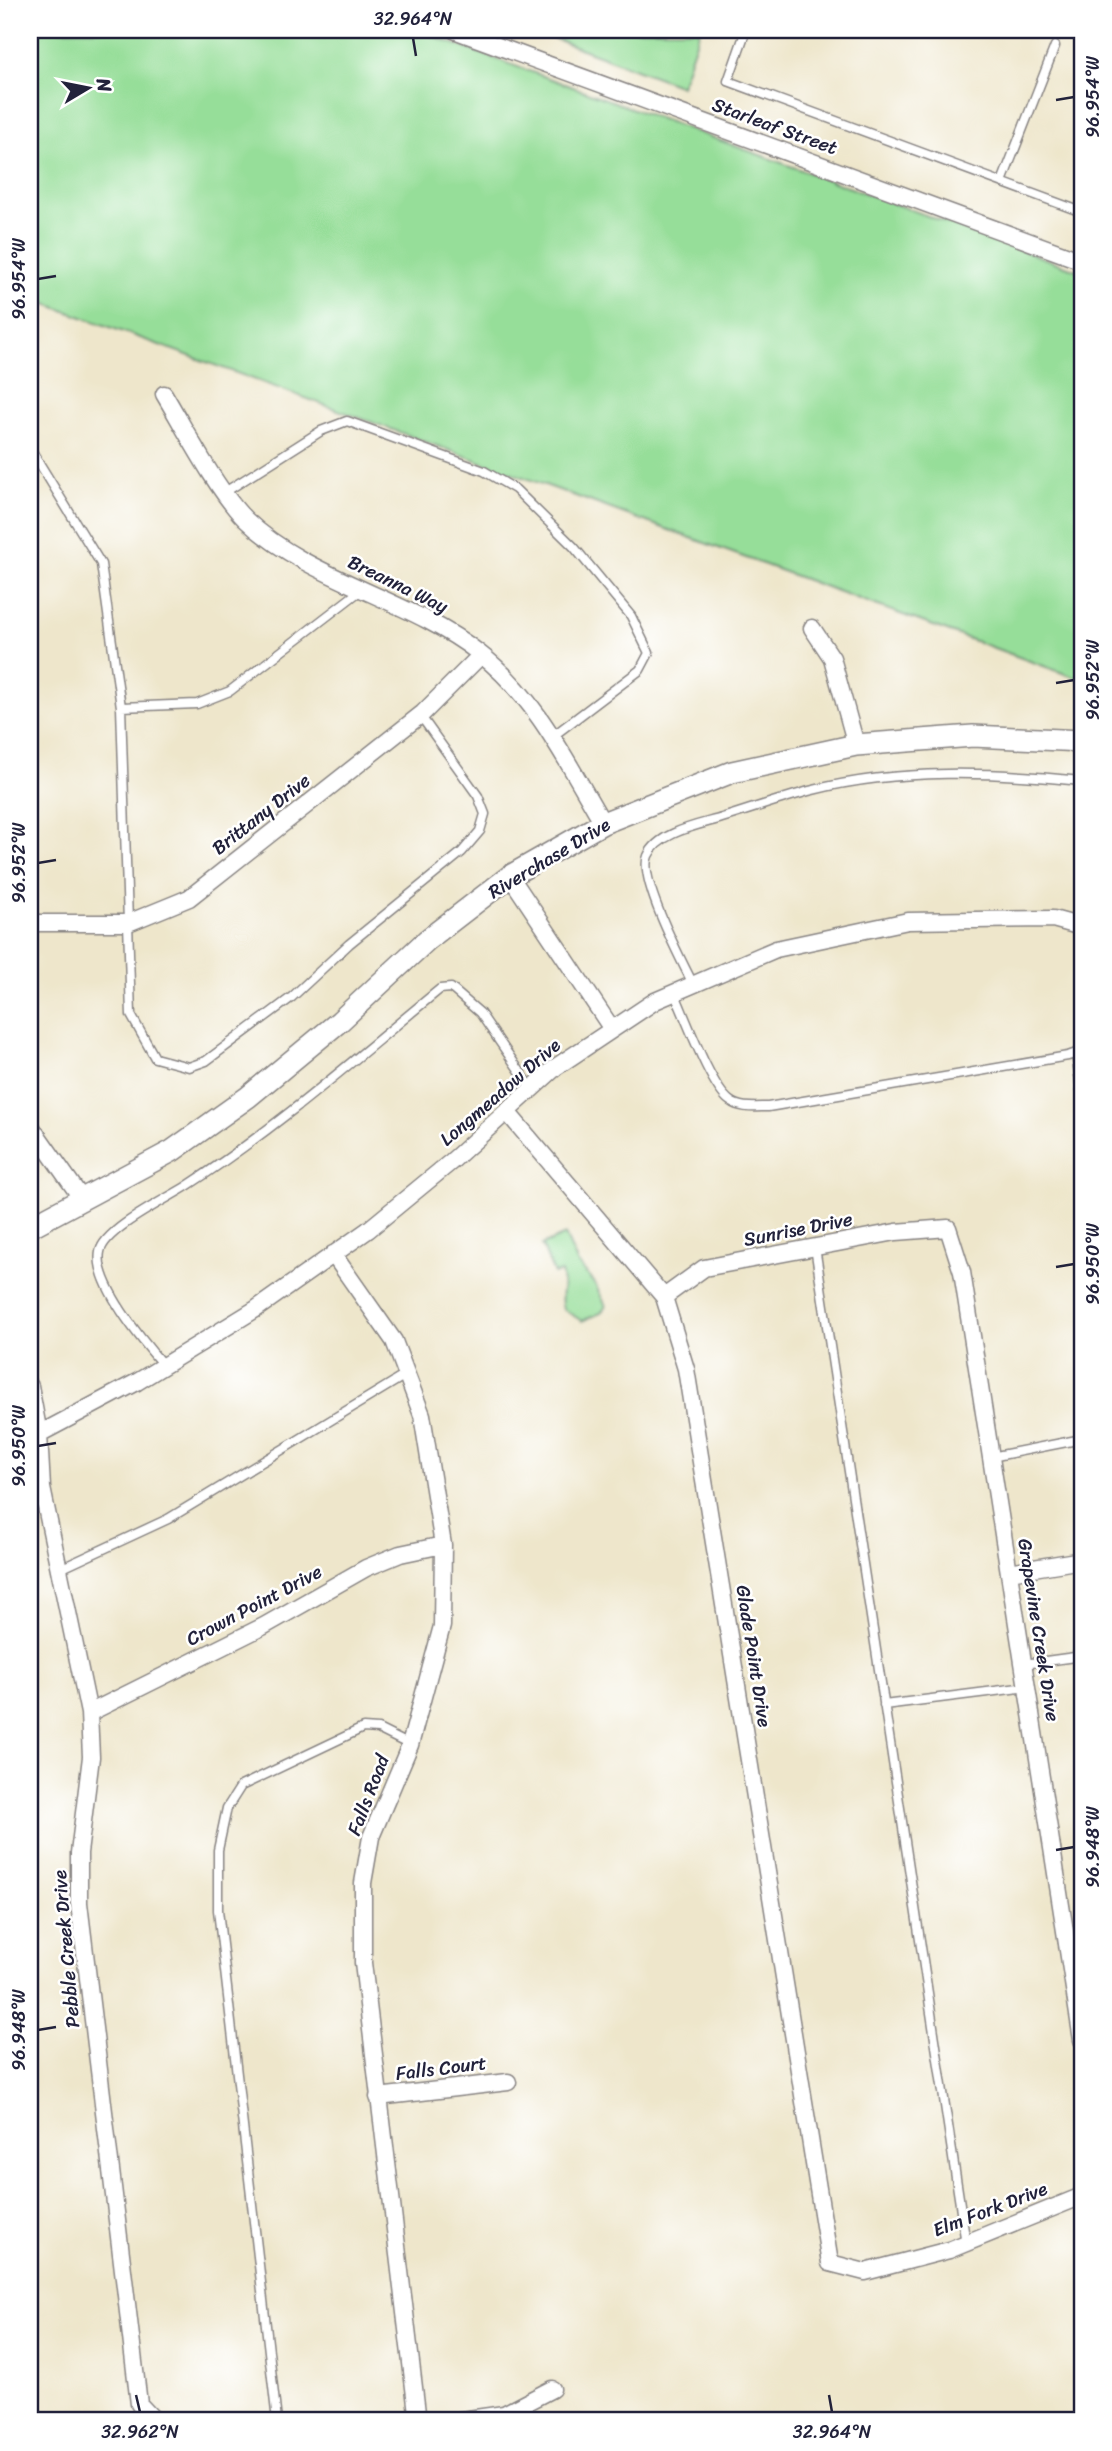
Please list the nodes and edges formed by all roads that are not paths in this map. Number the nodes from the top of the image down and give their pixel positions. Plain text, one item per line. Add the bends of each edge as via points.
1 (454, 30) edge
2 (746, 30) edge
3 (1055, 47) dead end
4 (1002, 182) junction
5 (1082, 212) edge
6 (1082, 261) edge
7 (164, 394) dead end
8 (30, 448) edge
9 (226, 492) junction
10 (361, 590) junction
11 (812, 628) dead end
12 (481, 655) junction
13 (121, 707) junction
14 (420, 715) junction
15 (552, 736) junction
16 (1082, 741) edge
17 (856, 745) junction
18 (1082, 781) edge
19 (603, 823) junction
20 (510, 876) junction
21 (30, 923) edge
22 (128, 923) junction
23 (1082, 927) edge
24 (693, 985) junction
25 (674, 992) junction
26 (612, 1029) junction
27 (1079, 1052) edge
28 (532, 1089) junction
29 (1082, 1096) edge
30 (507, 1112) junction
31 (30, 1125) edge
32 (82, 1199) junction
33 (30, 1227) edge
34 (948, 1228) joint
35 (815, 1247) junction
36 (333, 1255) junction
37 (664, 1297) junction
38 (164, 1366) junction
39 (407, 1374) junction
40 (30, 1386) edge
41 (39, 1434) junction
42 (1082, 1439) edge
43 (991, 1457) junction
44 (443, 1545) junction
45 (1082, 1560) edge
46 (58, 1570) junction
47 (1009, 1572) junction
48 (1082, 1656) edge
49 (1024, 1664) junction
50 (1027, 1687) junction
51 (884, 1705) junction
52 (89, 1713) junction
53 (410, 1745) junction
54 (1082, 2040) edge
55 (508, 2082) dead end
56 (378, 2097) junction
57 (1082, 2196) edge
58 (966, 2245) junction
59 (830, 2263) joint
60 (552, 2389) dead end
61 (155, 2421) edge
62 (277, 2421) edge
63 (418, 2421) edge
64 (454, 2421) edge

1 - 6 street, Starleaf Street
2 - 4 lane via 728,81
3 - 4 lane
4 - 5 lane
7 - 9 street, Breanna Way
8 - 13 lane via 100,564
9 - 10 street, Breanna Way via 244,518
9 - 15 lane via 321,431 347,421 484,471 515,489 574,547 623,606 649,653 640,670
10 - 12 street, Breanna Way via 431,622
10 - 13 lane via 230,691 197,704
11 - 17 street via 832,658
12 - 14 street, Brittany Drive
12 - 15 street, Breanna Way via 537,710
13 - 22 lane
14 - 22 street, Brittany Drive via 189,898
14 - 22 lane via 478,796 485,814 480,831 463,852 349,944 292,997 206,1061 189,1067 171,1065 155,1058 144,1042 131,1015
15 - 19 street, Breanna Way
16 - 17 street, Riverchase Drive via 973,736
17 - 19 street, Riverchase Drive via 732,772
18 - 24 lane via 1015,774 892,777 814,789 676,834 656,845 647,858 648,874 667,932
19 - 20 street, Riverchase Drive
20 - 26 street
20 - 32 street, Riverchase Drive via 427,940 340,1021 248,1097 172,1151
21 - 22 street, Brittany Drive
23 - 24 street, Longmeadow Drive via 1053,919 908,921 776,949
24 - 25 street, Longmeadow Drive
25 - 26 street, Longmeadow Drive
25 - 27 lane via 717,1086 730,1101 744,1107 768,1107
26 - 28 street, Longmeadow Drive
27 - 29 lane
28 - 30 street, Longmeadow Drive
28 - 38 lane via 480,1013 451,988 440,989 270,1128 111,1233 99,1253 101,1273 139,1338
30 - 36 street, Longmeadow Drive
30 - 37 street, Glade Point Drive
31 - 32 street
32 - 33 street, Riverchase Drive
34 - 35 street, Sunrise Drive
34 - 43 street, Grapevine Creek Drive via 962,1272
35 - 37 street, Sunrise Drive via 704,1268
35 - 51 lane
36 - 38 street, Longmeadow Drive
36 - 39 street, Falls Road via 394,1341
37 - 59 street, Glade Point Drive via 686,1368
38 - 41 street, Longmeadow Drive
39 - 44 street, Falls Road via 422,1415
39 - 46 lane via 168,1519
40 - 41 street, Pebble Creek Drive
41 - 46 street, Pebble Creek Drive via 42,1488
42 - 43 lane
43 - 47 street, Grapevine Creek Drive
44 - 52 street, Crown Point Drive via 400,1554 366,1569 264,1626
44 - 53 street, Falls Road via 442,1626
45 - 47 street
46 - 52 street, Pebble Creek Drive
47 - 49 street, Grapevine Creek Drive
48 - 49 lane
49 - 50 street, Grapevine Creek Drive
50 - 51 lane
50 - 54 street, Grapevine Creek Drive
51 - 58 lane
52 - 61 street, Pebble Creek Drive via 91,1757 79,1853 79,1903 139,2404
53 - 56 street, Falls Road via 371,1837 363,1883 363,1963
53 - 62 lane via 378,1729 363,1728 241,1786 227,1808 218,1850 218,1910
55 - 56 street, Falls Court
56 - 63 street, Falls Road
57 - 58 street, Elm Fork Drive
58 - 59 street, Elm Fork Drive via 865,2272
60 - 64 street via 504,2414

